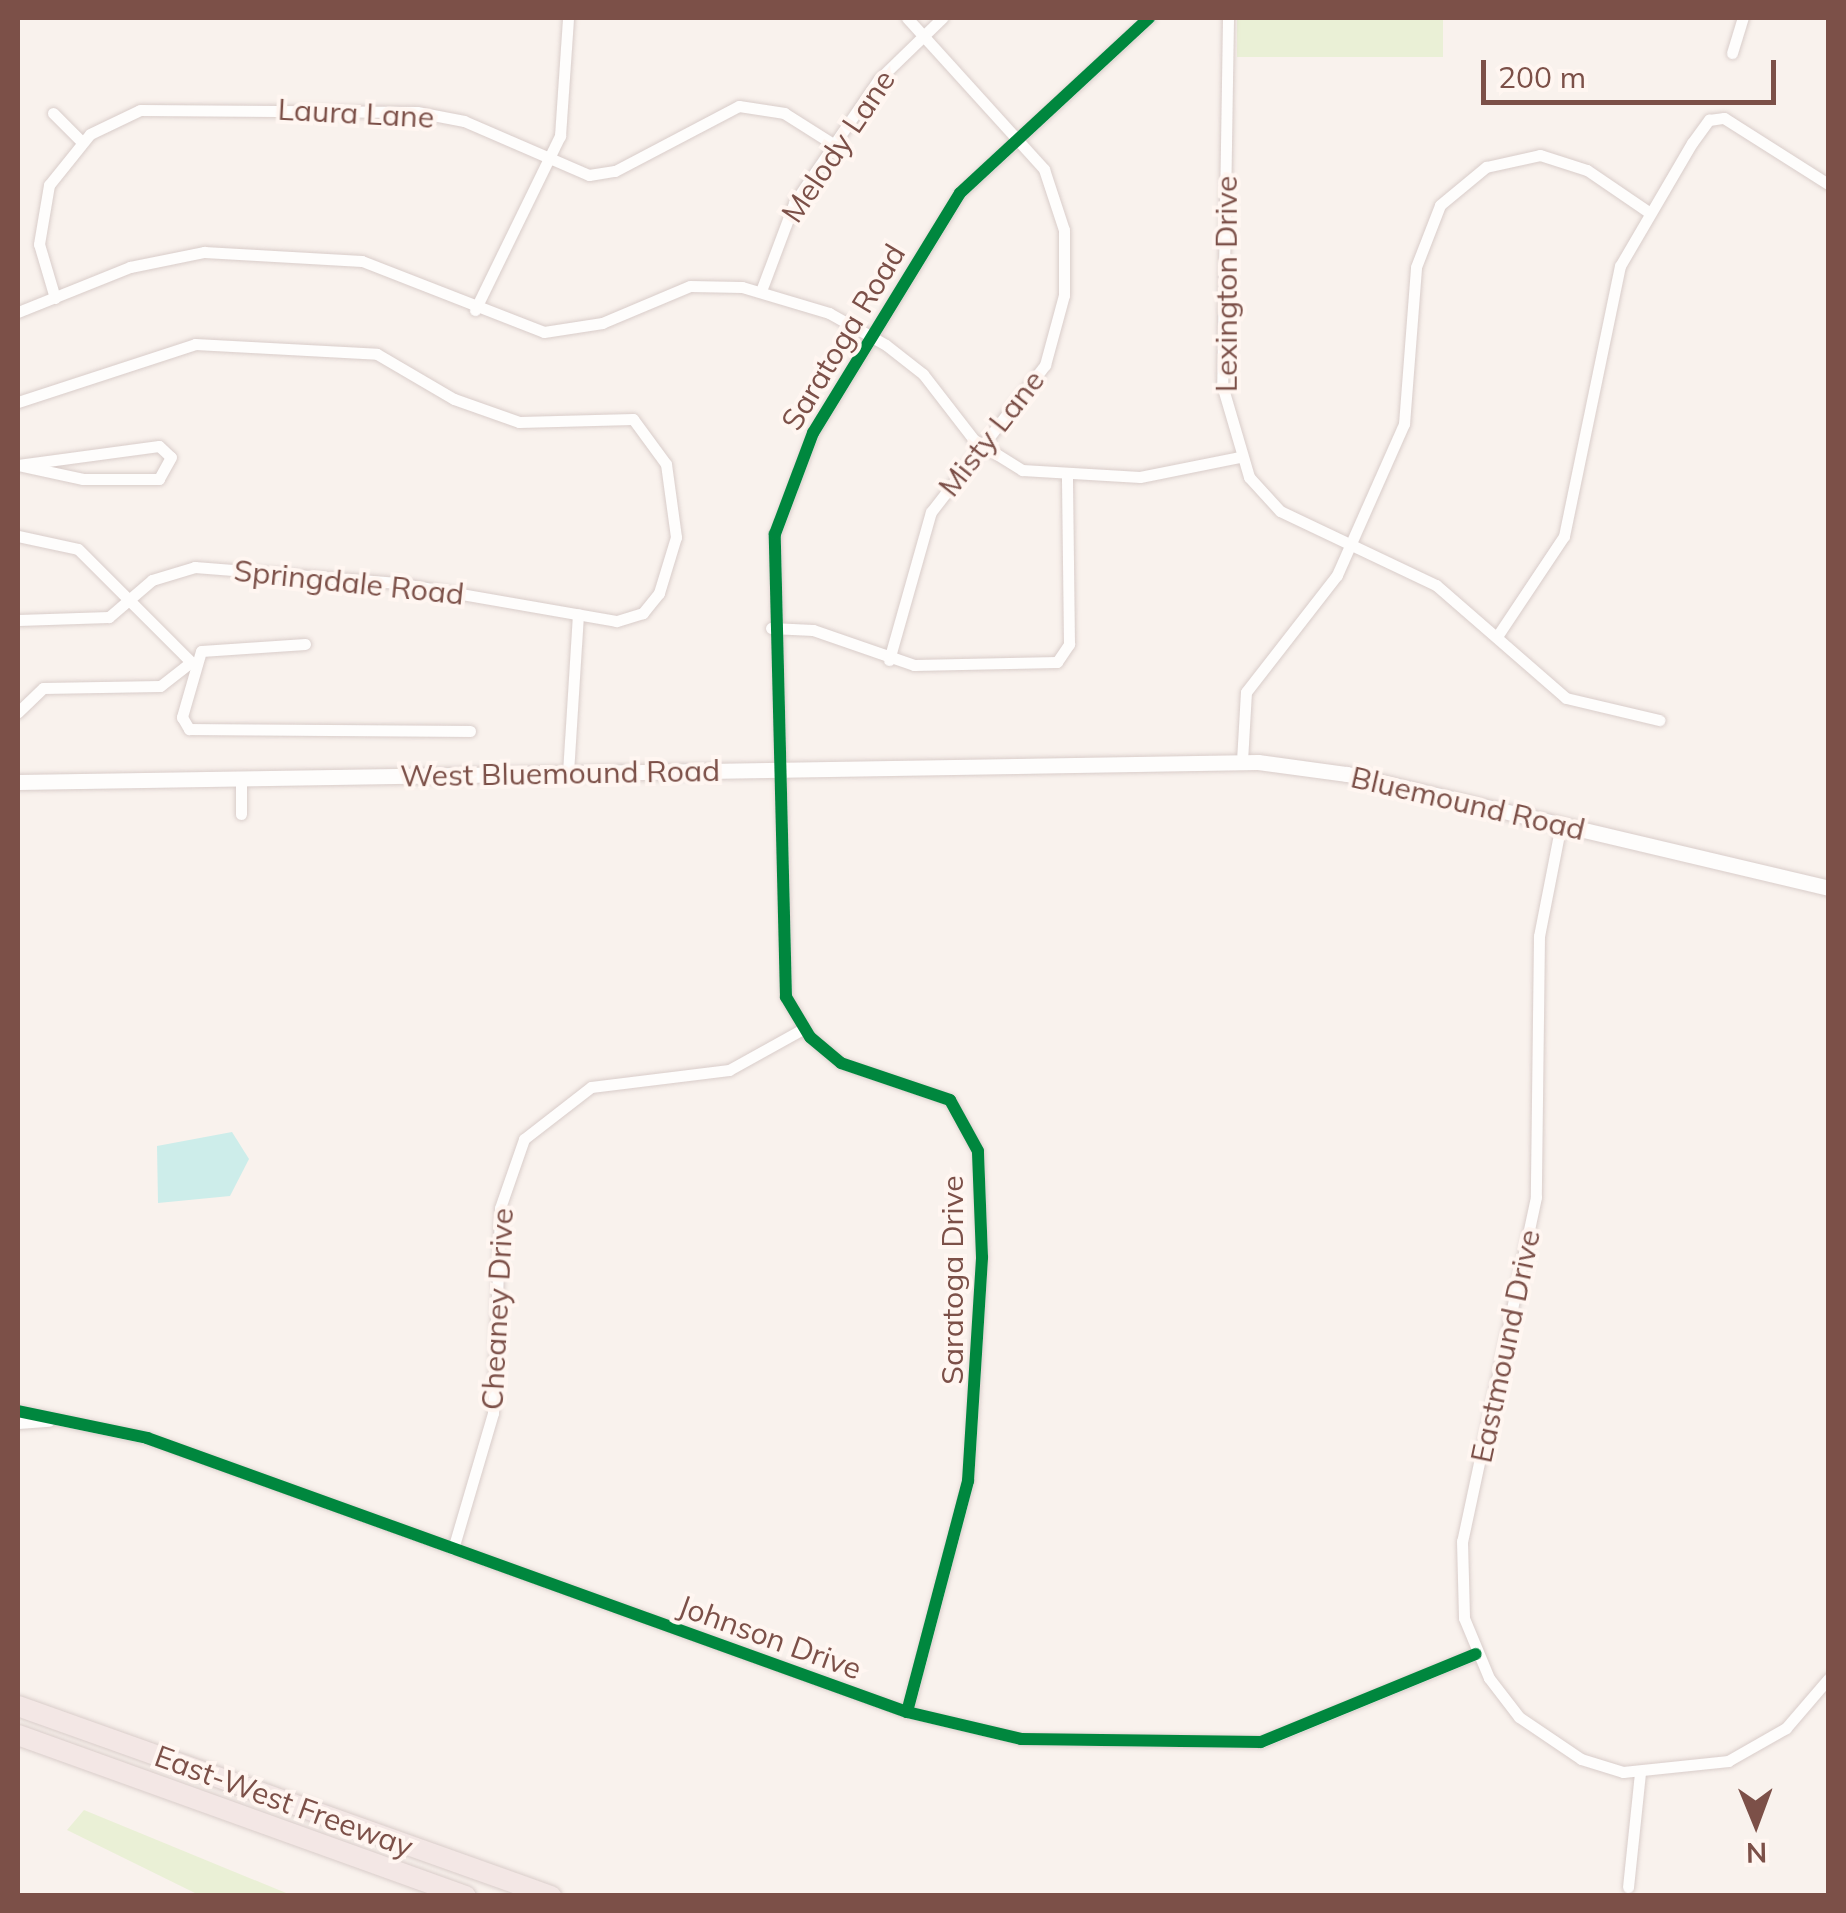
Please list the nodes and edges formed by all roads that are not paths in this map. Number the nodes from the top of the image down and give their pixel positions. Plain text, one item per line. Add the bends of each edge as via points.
1 (568, 18) edge
2 (906, 18) edge
3 (942, 18) edge
4 (1148, 18) edge
5 (1228, 18) edge
6 (1743, 18) edge
7 (923, 35) junction
8 (1732, 53) dead end
9 (53, 112) dead end
10 (1015, 134) junction
11 (81, 141) junction
12 (833, 144) junction
13 (549, 161) junction
14 (1828, 184) edge
15 (1648, 211) junction
16 (761, 291) junction
17 (55, 298) junction
18 (475, 310) junction
19 (18, 312) edge
20 (872, 336) junction
21 (18, 402) edge
22 (981, 446) junction
23 (1239, 457) junction
24 (18, 466) edge
25 (1067, 476) junction
26 (18, 536) edge
27 (1352, 544) junction
28 (128, 601) junction
29 (578, 614) junction
30 (18, 620) edge
31 (771, 628) junction
32 (1498, 635) junction
33 (305, 644) dead end
34 (890, 660) junction
35 (190, 662) junction
36 (18, 712) edge
37 (1659, 720) dead end
38 (470, 731) dead end
39 (1242, 761) junction
40 (1102, 763) joint
41 (774, 769) junction
42 (568, 774) junction
43 (241, 778) junction
44 (18, 782) edge
45 (241, 814) dead end
46 (1561, 824) junction
47 (1828, 888) edge
48 (803, 1029) junction
49 (18, 1411) edge
50 (58, 1418) junction
51 (18, 1423) edge
52 (454, 1549) junction
53 (1476, 1654) junction
54 (1828, 1679) edge
55 (18, 1706) edge
56 (906, 1712) junction
57 (18, 1735) edge
58 (1640, 1773) junction
59 (1628, 1887) dead end
60 (466, 1896) edge
61 (551, 1896) edge

1 - 13 street via 565,118
2 - 7 street, Misty Lane
3 - 7 street, Melody Lane
4 - 10 street, Saratoga Road
5 - 23 street, Lexington Drive via 1222,385
6 - 8 street
7 - 10 street, Misty Lane
7 - 12 street, Melody Lane
9 - 11 street
10 - 20 street, Saratoga Road via 960,194
10 - 22 street, Misty Lane via 1061,212 1063,307 1045,365
11 - 13 street, Laura Lane via 116,118 159,108 417,112 464,121
11 - 17 street, Laura Lane via 41,208 41,258
12 - 13 street, Laura Lane via 784,112 739,106 609,173
12 - 16 street, Melody Lane via 781,228
13 - 18 street
14 - 15 street via 1718,117
15 - 27 street via 1587,170 1540,155 1486,166 1448,195 1418,254 1404,424
15 - 32 street via 1615,287 1570,520 1542,578
16 - 18 street via 690,286 560,332
16 - 20 street
17 - 18 street via 166,257 296,253 383,268
17 - 19 street
20 - 22 street via 923,374
20 - 31 street, Saratoga Road via 784,500
21 - 29 street, Springdale Road via 156,354 236,342 377,354 454,399 519,422 633,419 666,464 676,537 642,613 616,620
22 - 25 street via 1022,470
22 - 34 street, Misty Lane via 925,526
23 - 25 street via 1164,475
23 - 27 street, Lexington Drive via 1270,504
24 - 24 street via 158,479 171,456 159,446 84,450
25 - 34 street via 1062,658 932,666
26 - 28 street via 78,549
27 - 32 street, Lexington Drive via 1422,576
27 - 39 street via 1246,692
28 - 29 street, Springdale Road via 152,580 195,567 398,583
28 - 30 street, Springdale Road via 109,617
28 - 35 street
29 - 42 street
31 - 34 street via 813,630
31 - 41 street, Saratoga Road
32 - 37 street, Lexington Drive via 1578,704
33 - 35 street via 224,644
35 - 36 street via 160,686 42,688
35 - 38 street via 182,718 190,728
39 - 40 main road, Bluemound Road
39 - 46 main road, Bluemound Road via 1348,774
40 - 41 main road, West Bluemound Road
41 - 42 main road, West Bluemound Road
41 - 48 street via 778,960
42 - 43 main road, West Bluemound Road
43 - 44 main road, West Bluemound Road
43 - 45 street
46 - 47 main road, Bluemound Road
46 - 53 street, Eastmound Drive via 1539,936 1530,1244 1460,1553 1460,1604
48 - 52 street, Cheaney Drive via 729,1070 590,1087 524,1139 501,1204 493,1414
48 - 56 street, Saratoga Drive via 856,1071 937,1091 962,1114 978,1151 982,1256 968,1481
49 - 50 street, Johnson Drive
50 - 51 street, Johnson Drive
50 - 52 street, Johnson Drive via 147,1438
52 - 56 street, Johnson Drive
53 - 56 street, Johnson Drive via 1296,1732 1247,1744 1054,1742
53 - 58 street, Eastmound Drive via 1500,1696 1550,1742
54 - 58 street via 1786,1728 1728,1762
55 - 61 highway, East-West Freeway
57 - 60 highway, East-West Freeway
58 - 59 street

